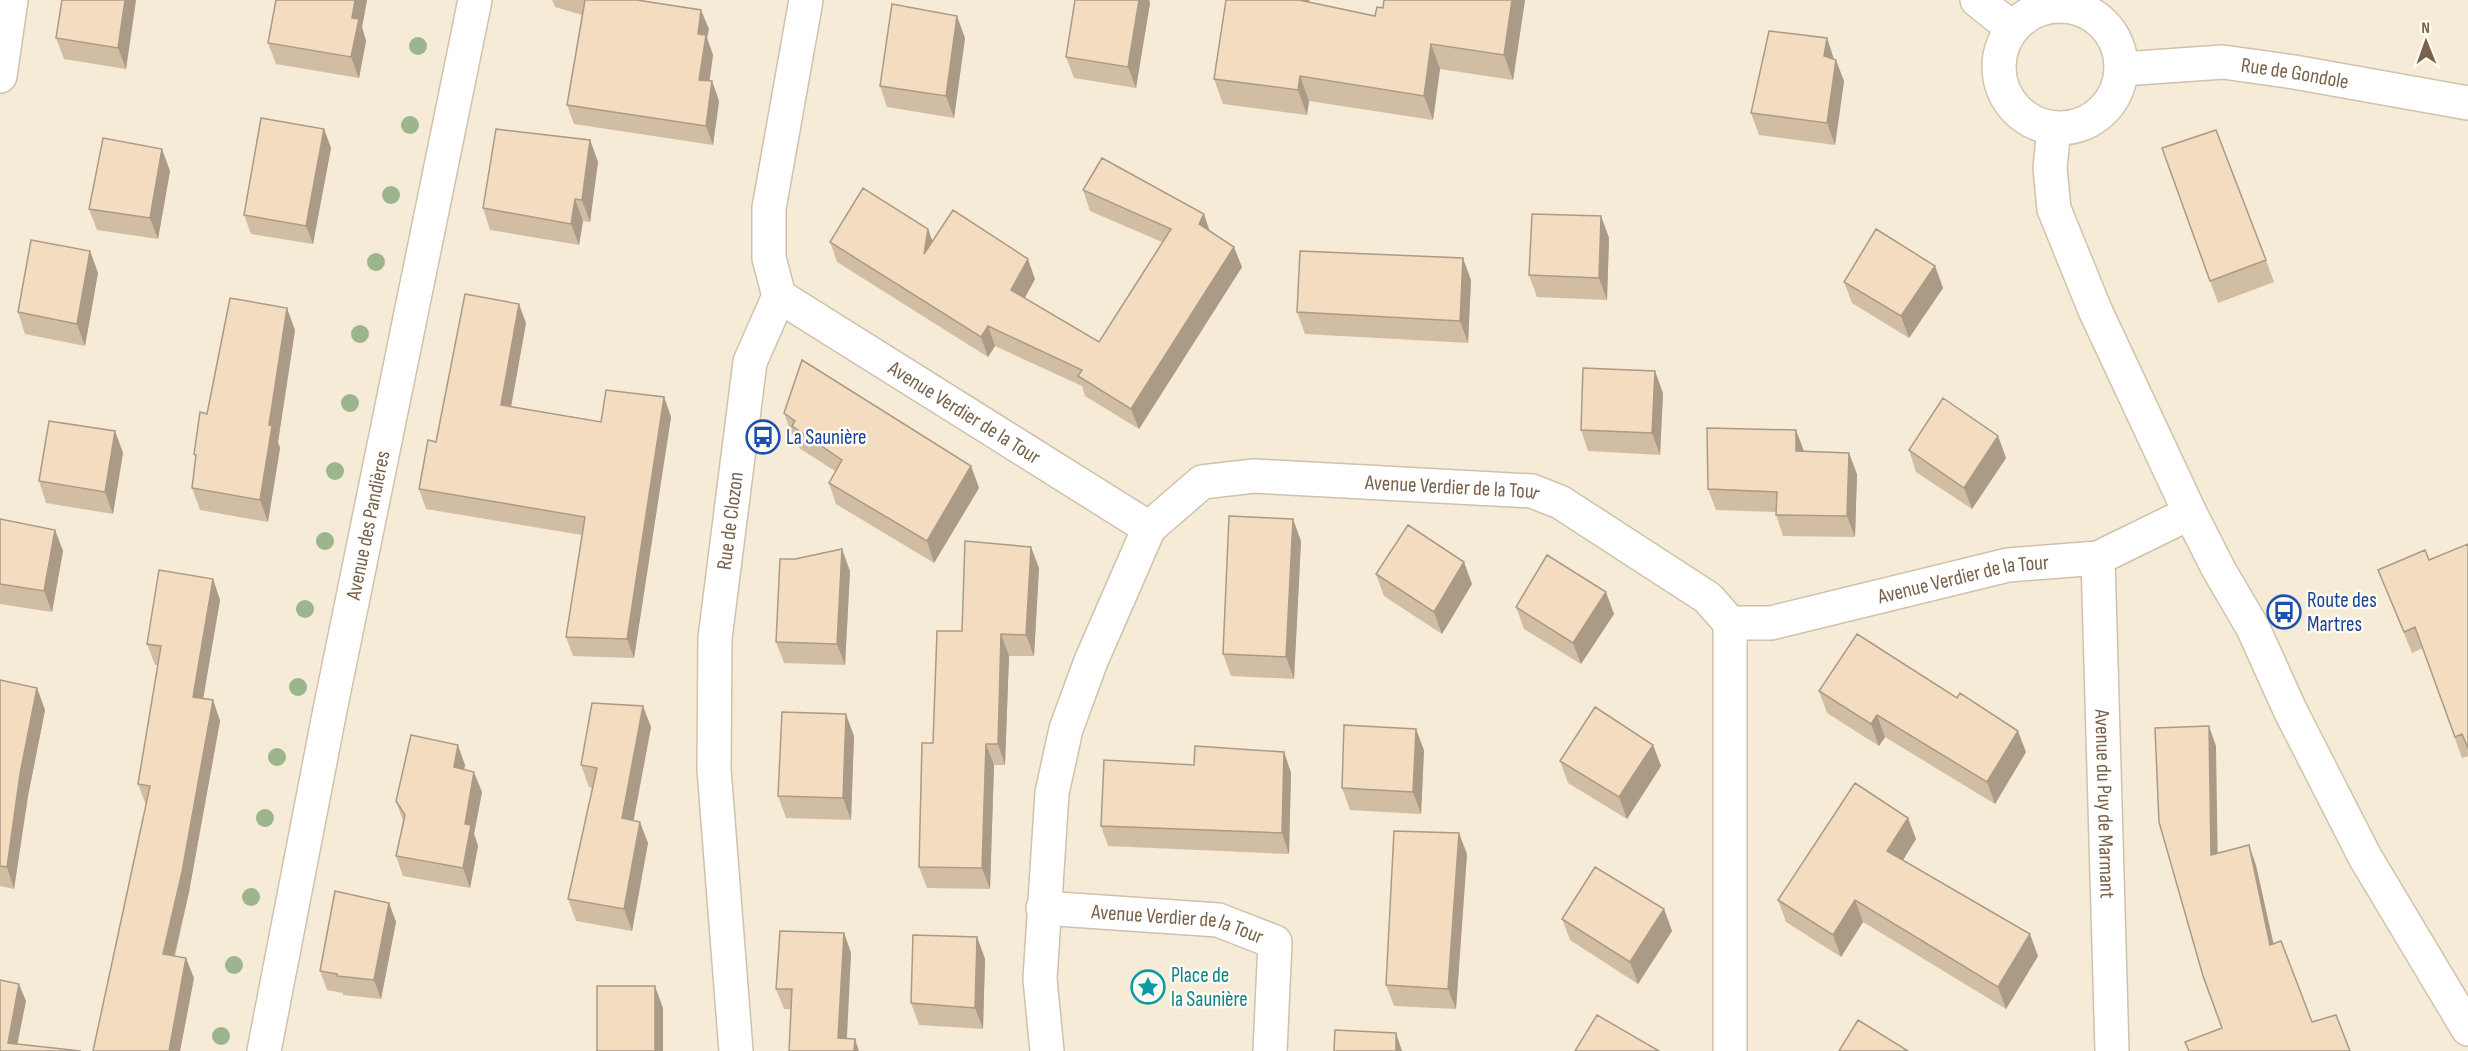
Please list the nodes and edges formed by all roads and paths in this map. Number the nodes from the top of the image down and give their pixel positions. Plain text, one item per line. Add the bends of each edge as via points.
1 (11, 0) edge
2 (475, 0) edge
3 (806, 0) edge
4 (1977, 0) edge
5 (2012, 28) junction
6 (2122, 69) junction
7 (0, 76) edge
8 (2468, 103) edge
9 (2054, 128) junction
10 (779, 296) junction
11 (2190, 513) junction
12 (1149, 528) junction
13 (2098, 558) junction
14 (1730, 623) junction
15 (1043, 908) junction
16 (2468, 1029) edge
17 (264, 1051) edge
18 (735, 1051) edge
19 (1047, 1051) edge
20 (1270, 1051) edge
21 (1730, 1051) edge
22 (2112, 1051) edge

1 - 7 street
2 - 17 street, Avenue des Pandières
3 - 10 street via 769,208 769,258
4 - 5 street
5 - 6 street via 2026,15 2044,8 2063,5 2081,9 2098,18 2111,32
5 - 9 street via 2002,44 1998,63 2007,99 2035,124
6 - 8 street, Rue de Gondole via 2223,62
6 - 9 street via 2108,106 2093,119 2074,127
9 - 11 street via 2050,168 2054,209 2095,310
10 - 12 street, Avenue Verdier de la Tour
10 - 18 street, Rue de Clozon via 750,362 716,638 714,769
11 - 13 street, Avenue Verdier de la Tour
11 - 16 street via 2253,628 2365,857
12 - 14 street, Avenue Verdier de la Tour via 1202,482 1254,476 1532,491 1560,502 1708,598
12 - 15 street, Avenue Verdier de la Tour via 1066,729 1052,793
13 - 14 street, Avenue Verdier de la Tour via 2008,565 1771,623
13 - 22 street, Avenue du Puy de Marmant
14 - 21 street
15 - 19 street, Avenue Verdier de la Tour via 1040,979
15 - 20 street, Avenue Verdier de la Tour via 1218,920 1275,942

